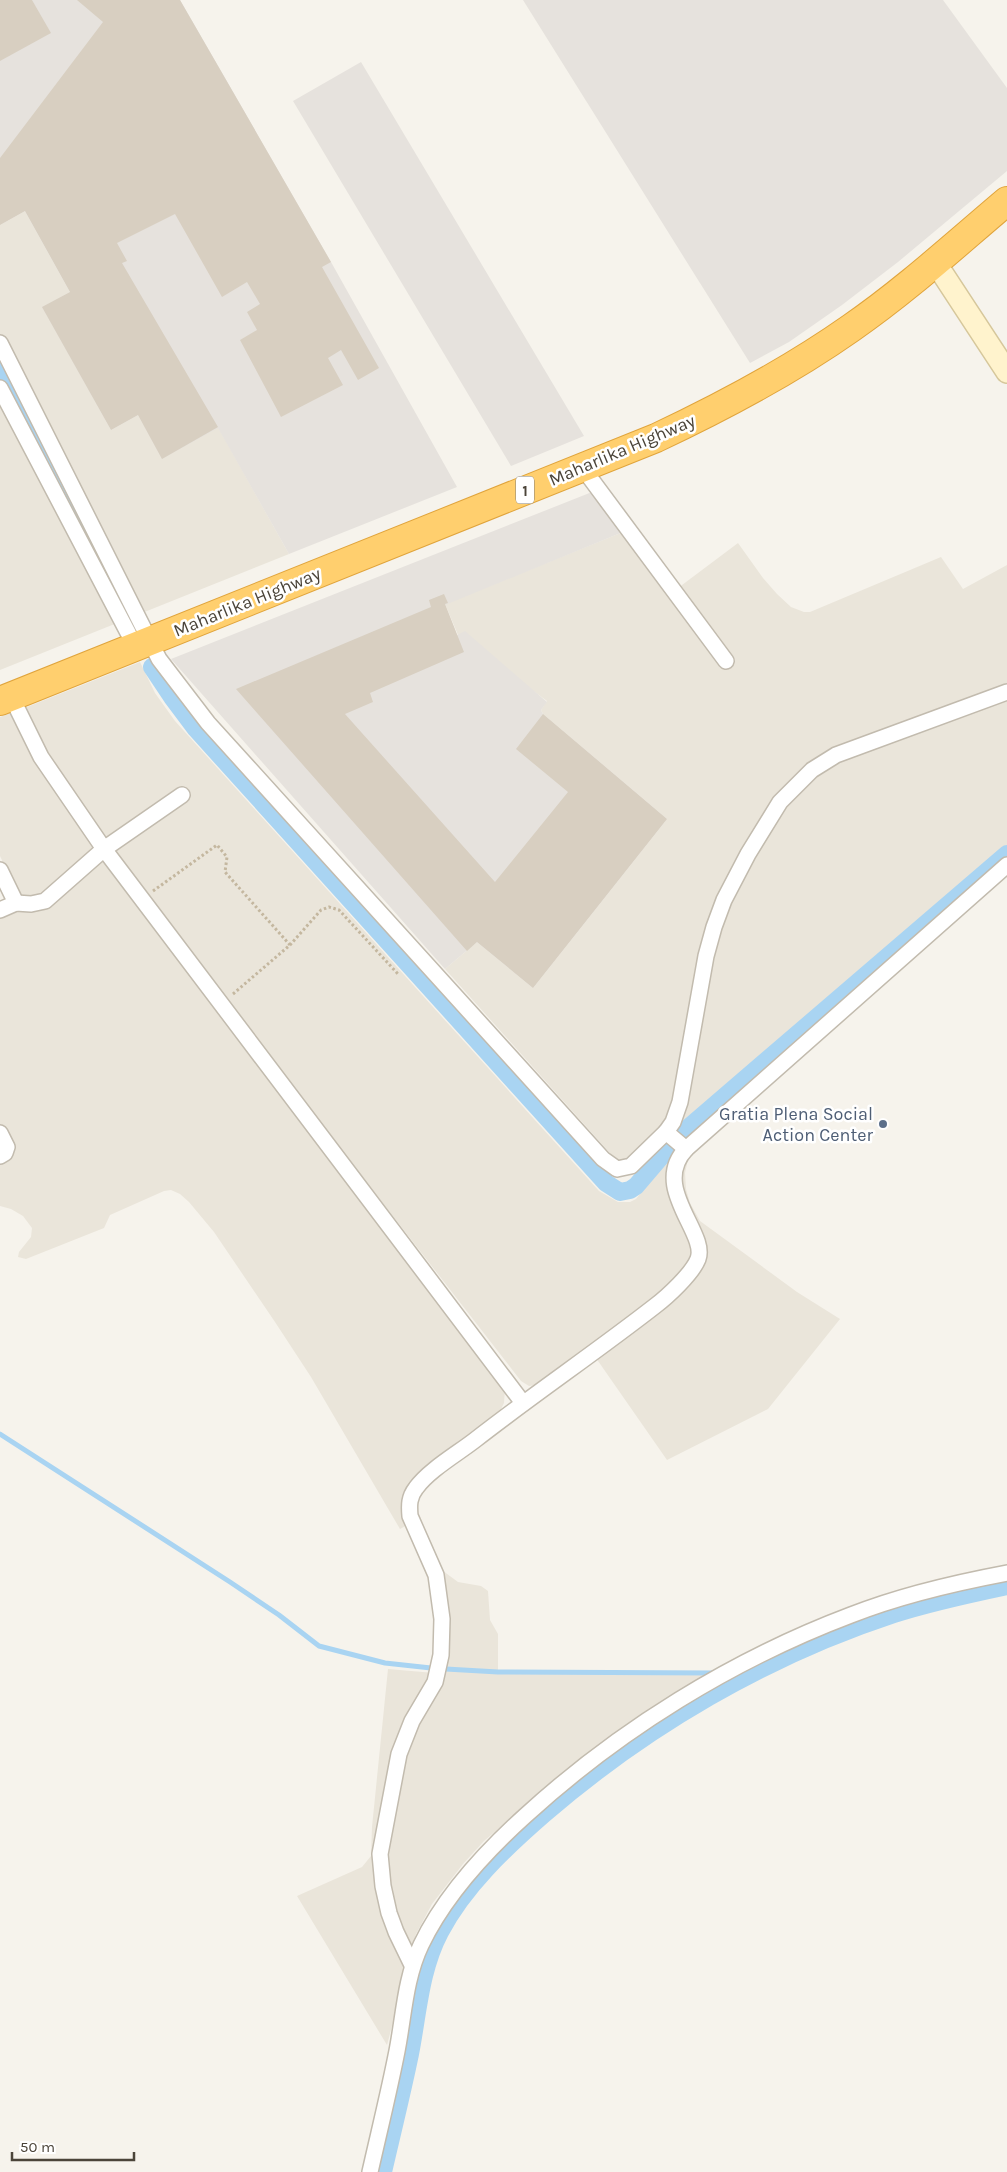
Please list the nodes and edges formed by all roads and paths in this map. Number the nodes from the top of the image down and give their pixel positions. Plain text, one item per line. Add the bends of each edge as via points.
1 (1007, 201) edge
2 (935, 262) junction
3 (0, 343) edge
4 (1007, 372) edge
5 (0, 388) edge
6 (582, 467) junction
7 (142, 644) junction
8 (726, 661) dead end
9 (1007, 692) edge
10 (6, 698) edge
11 (182, 795) dead end
12 (104, 849) junction
13 (1007, 865) edge
14 (0, 870) edge
15 (142, 899) junction
16 (16, 903) junction
17 (0, 910) edge
18 (290, 945) junction
19 (398, 974) dead end
20 (221, 1004) junction
21 (666, 1132) junction
22 (0, 1133) edge
23 (686, 1149) junction
24 (0, 1156) edge
25 (523, 1403) junction
26 (1007, 1572) edge
27 (412, 1965) junction
28 (370, 2172) edge

1 - 2 highway, Maharlika Highway / 1
2 - 4 street
2 - 6 highway, Maharlika Highway / 1 via 852,328 748,393 656,438
3 - 7 street
5 - 7 street
6 - 7 highway, Maharlika Highway / 1
6 - 8 street
7 - 10 highway, Maharlika Highway / 1
7 - 21 street via 208,723 603,1159 617,1169 626,1168 646,1154
9 - 21 street via 836,756 812,770 786,795 731,884 716,920 706,956 680,1102
10 - 12 street via 41,757
11 - 12 street
12 - 15 street
12 - 16 street via 45,901
13 - 23 street
14 - 16 street
15 - 18 path via 217,845 227,857 225,872
15 - 20 street
16 - 17 street
18 - 19 path via 321,910 336,908
18 - 20 path
20 - 25 street
21 - 23 street
22 - 24 street via 7,1147
23 - 25 street via 677,1163 675,1180 681,1209 698,1248 696,1262 655,1306
25 - 27 street via 422,1481 410,1501 413,1525 436,1575 442,1619 441,1655 435,1682 412,1721 398,1754 380,1854 389,1913
26 - 27 street via 892,1600 814,1629 741,1664 650,1719 566,1780 487,1853 442,1908
27 - 28 street

